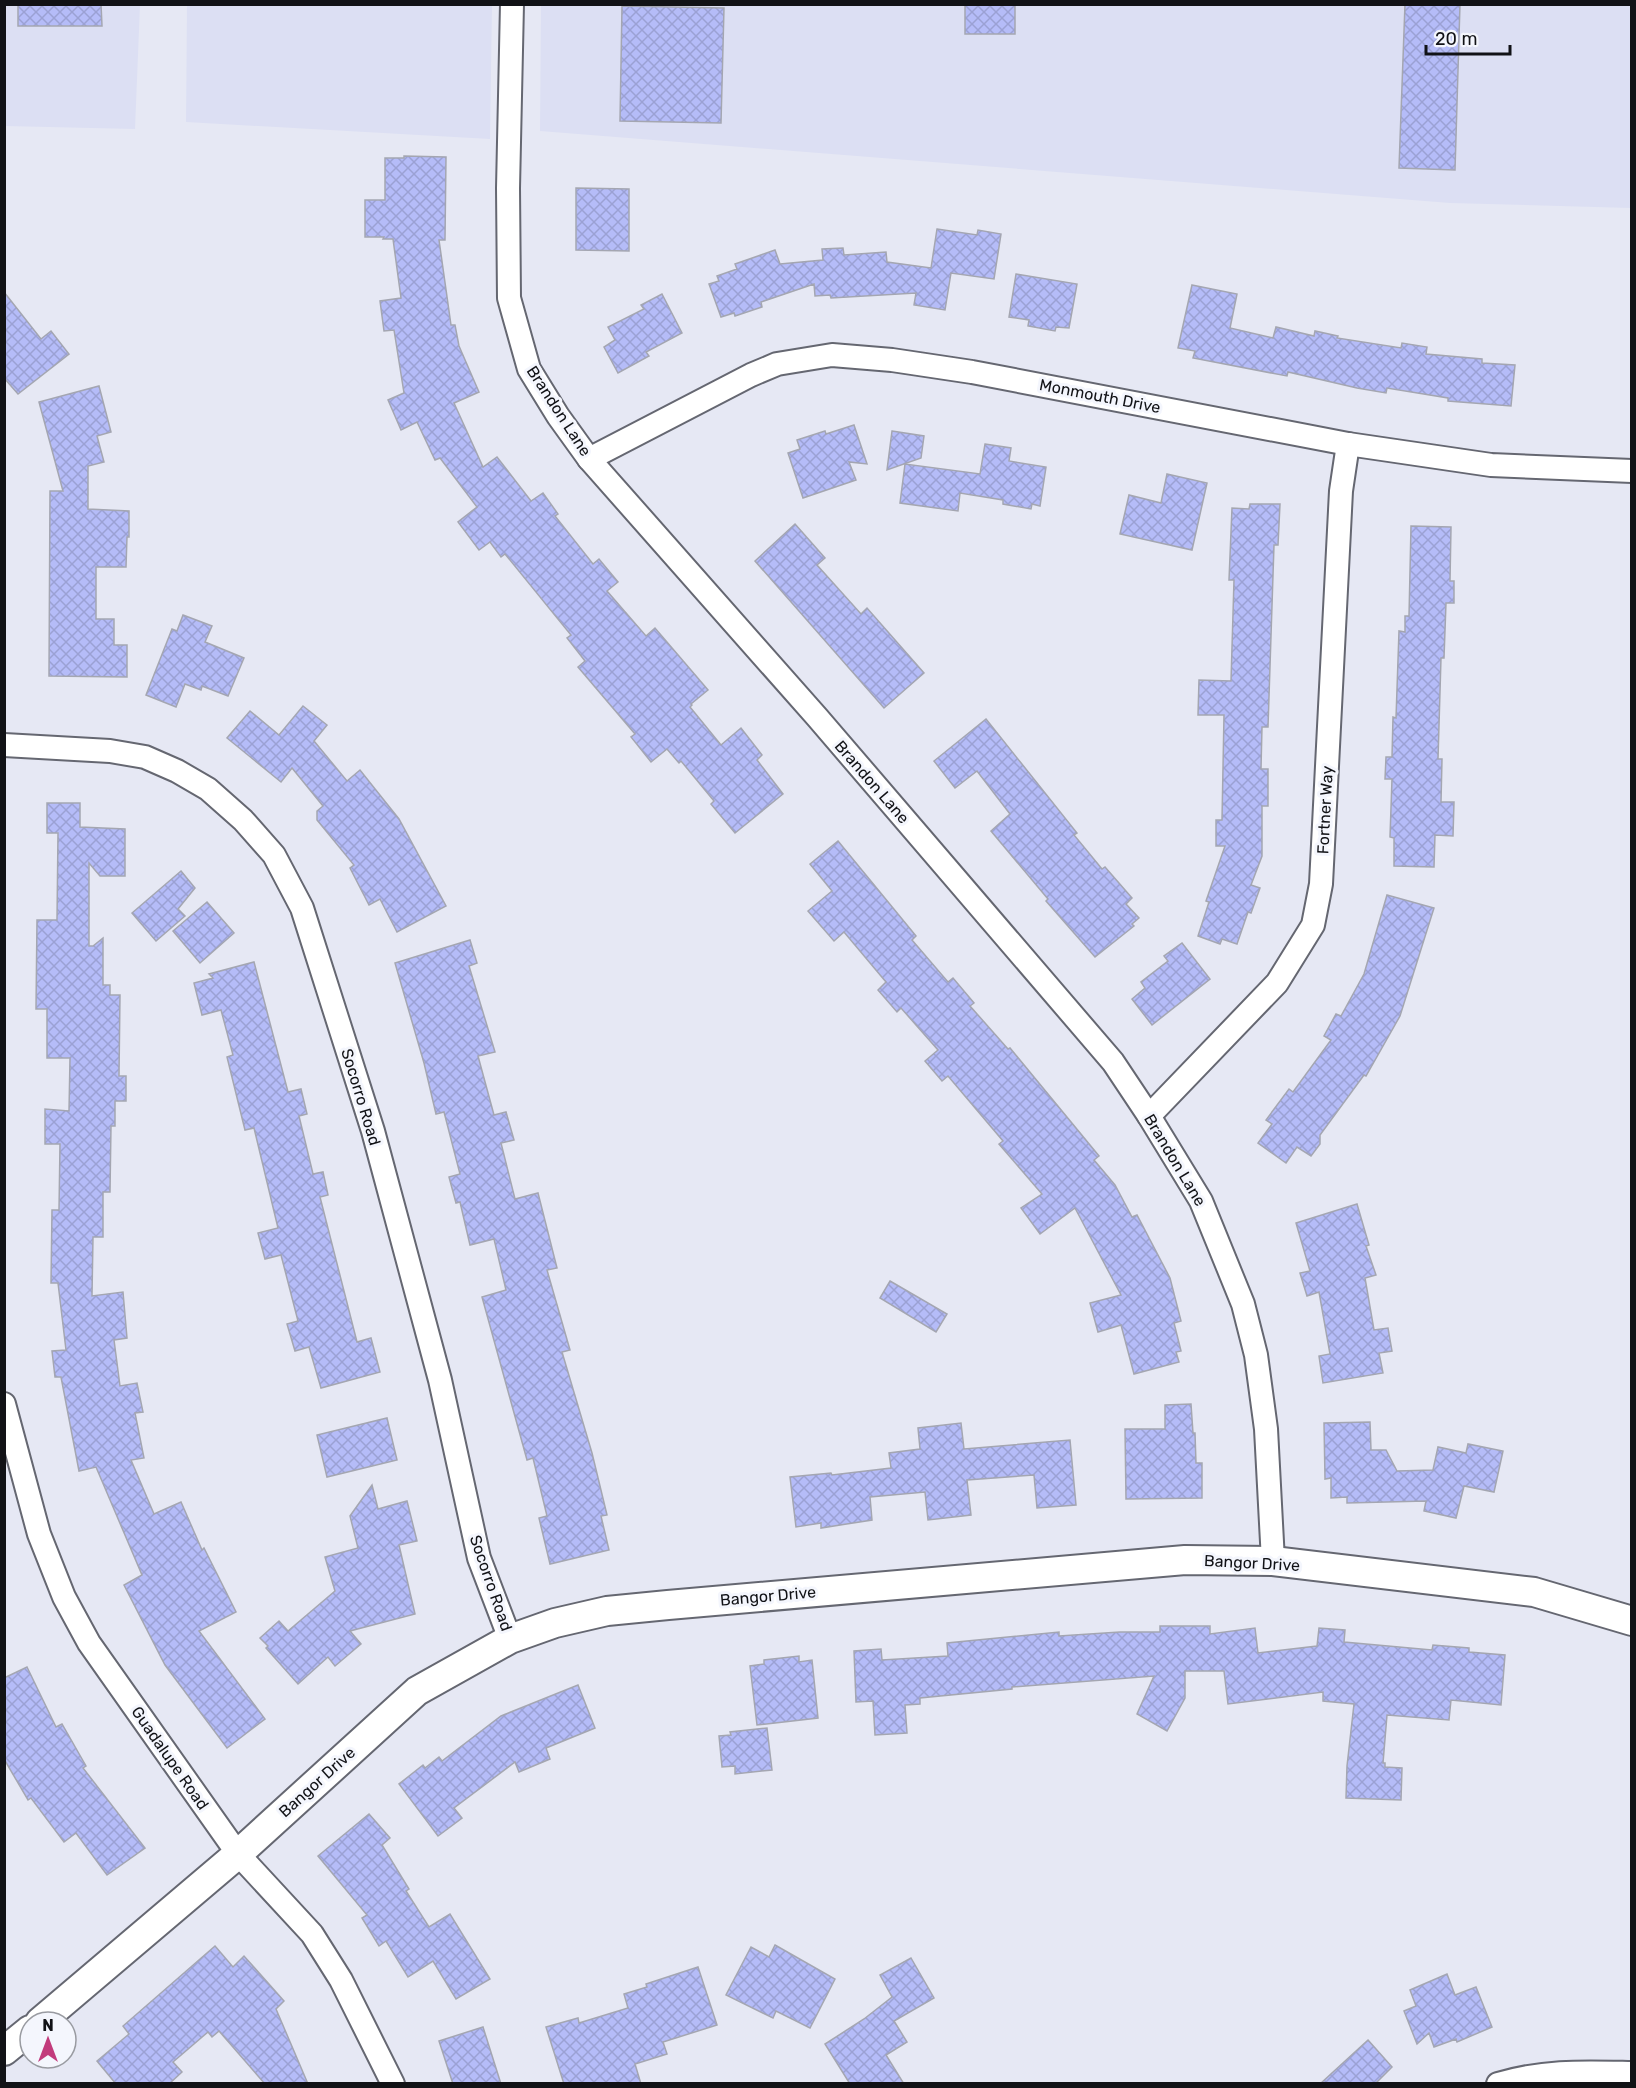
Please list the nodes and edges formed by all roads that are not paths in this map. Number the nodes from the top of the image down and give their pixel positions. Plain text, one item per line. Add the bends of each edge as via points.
1 (512, 4) edge
2 (1348, 444) junction
3 (589, 459) junction
4 (1632, 471) edge
5 (4, 745) edge
6 (1149, 1116) junction
7 (4, 1404) edge
8 (1273, 1561) junction
9 (1632, 1621) edge
10 (510, 1639) junction
11 (238, 1854) junction
12 (54, 2010) edge
13 (18, 2040) edge
14 (4, 2051) edge
15 (1632, 2073) edge
16 (393, 2084) edge
17 (1498, 2084) edge

1 - 3 street, Brandon Lane via 509,298 529,369
2 - 3 street, Monmouth Drive via 972,372 832,355 777,364 751,375
2 - 4 street, Monmouth Drive via 1491,465
2 - 6 street, Fortner Way via 1341,491 1321,884 1313,925 1276,984
3 - 6 street, Brandon Lane via 1105,1053
5 - 10 street, Socorro Road via 110,751 145,757 208,789 274,855 302,908 372,1131 440,1380 478,1558
6 - 8 street, Brandon Lane via 1201,1201 1243,1304 1256,1355 1266,1429
7 - 11 street, Guadalupe Road via 39,1534 64,1597 89,1643
8 - 9 street, Bangor Drive via 1534,1592
8 - 10 street, Bangor Drive via 1185,1560 668,1605 597,1613
10 - 11 street, Bangor Drive via 417,1691
11 - 12 street, Bangor Drive
11 - 16 street, Guadalupe Road via 312,1935 342,1980
13 - 14 street
15 - 17 street via 1537,2074

